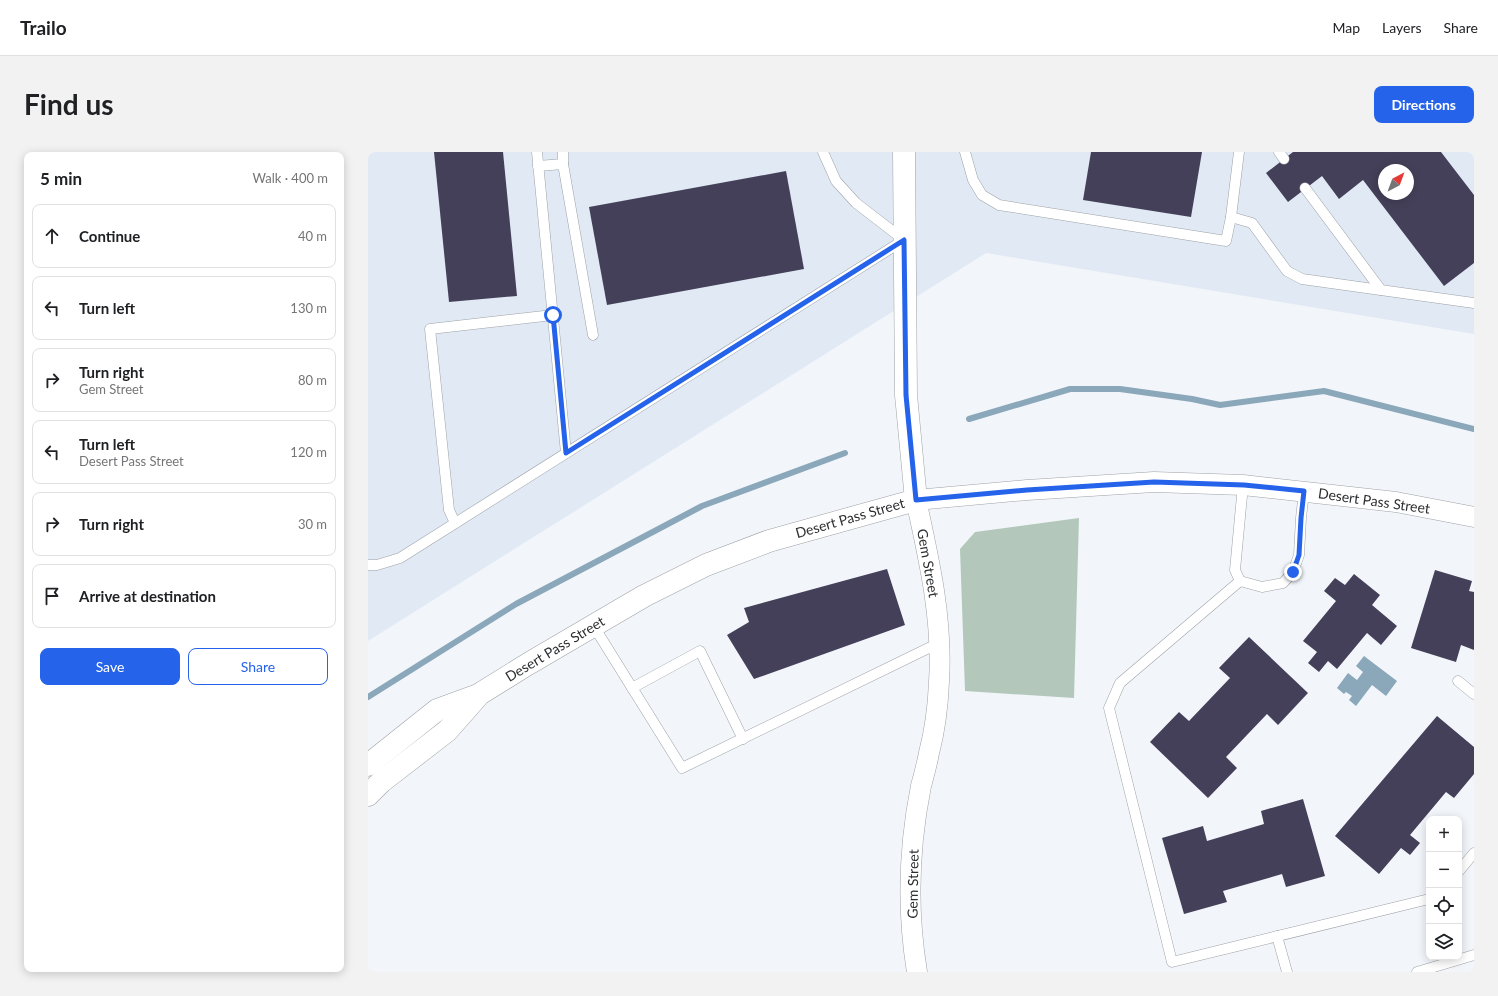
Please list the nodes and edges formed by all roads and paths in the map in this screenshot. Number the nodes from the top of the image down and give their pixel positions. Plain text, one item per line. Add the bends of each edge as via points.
1 (537, 152) edge
2 (563, 152) edge
3 (823, 152) edge
4 (904, 152) edge
5 (965, 152) edge
6 (1239, 152) edge
7 (563, 164) junction
8 (538, 166) junction
9 (1305, 188) dead end
10 (1231, 217) junction
11 (904, 240) junction
12 (1380, 290) junction
13 (1474, 303) edge
14 (553, 315) junction
15 (594, 335) dead end
16 (566, 453) junction
17 (1244, 485) junction
18 (1304, 491) junction
19 (916, 500) junction
20 (1474, 517) edge
21 (455, 523) junction
22 (368, 565) edge
23 (1240, 581) junction
24 (593, 626) junction
25 (939, 643) junction
26 (1458, 681) dead end
27 (632, 688) junction
28 (1474, 694) edge
29 (478, 696) junction
30 (743, 738) junction
31 (368, 765) edge
32 (368, 795) edge
33 (1474, 853) edge
34 (1462, 867) edge
35 (1426, 900) edge
36 (1277, 936) junction
37 (1474, 954) edge
38 (917, 972) edge
39 (1287, 972) edge
40 (1417, 972) edge

1 - 8 lane
2 - 7 lane
3 - 11 lane via 836,181 856,203
4 - 11 street, Gem Street
5 - 10 lane via 973,180 982,195 999,205 1226,241
6 - 10 lane
7 - 8 lane
7 - 15 lane
8 - 14 lane
9 - 12 lane
10 - 12 lane via 1252,224 1287,271 1302,279
11 - 16 lane
11 - 19 street, Gem Street via 906,395
12 - 13 lane
14 - 16 lane
14 - 21 lane via 430,329 449,510
16 - 21 lane
17 - 18 street, Desert Pass Street
17 - 19 street, Desert Pass Street via 1154,482
17 - 23 lane via 1235,570
18 - 20 street, Desert Pass Street via 1396,502
18 - 23 lane via 1299,555 1293,572 1283,583 1262,588
19 - 24 street, Desert Pass Street via 769,542 706,565 644,596
19 - 25 street, Gem Street via 931,570
21 - 22 lane via 400,558
23 - 36 lane via 1120,683 1109,708 1172,962
24 - 27 lane
24 - 29 street, Desert Pass Street
25 - 30 lane
25 - 38 street, Gem Street via 936,718 921,786 913,848 911,908 913,951
26 - 28 lane
27 - 30 lane via 682,768
27 - 30 lane via 700,651
29 - 31 street, Desert Pass Street via 437,710
29 - 32 street, Desert Pass Street via 447,731
33 - 34 lane
35 - 36 lane
36 - 39 lane
37 - 40 lane

